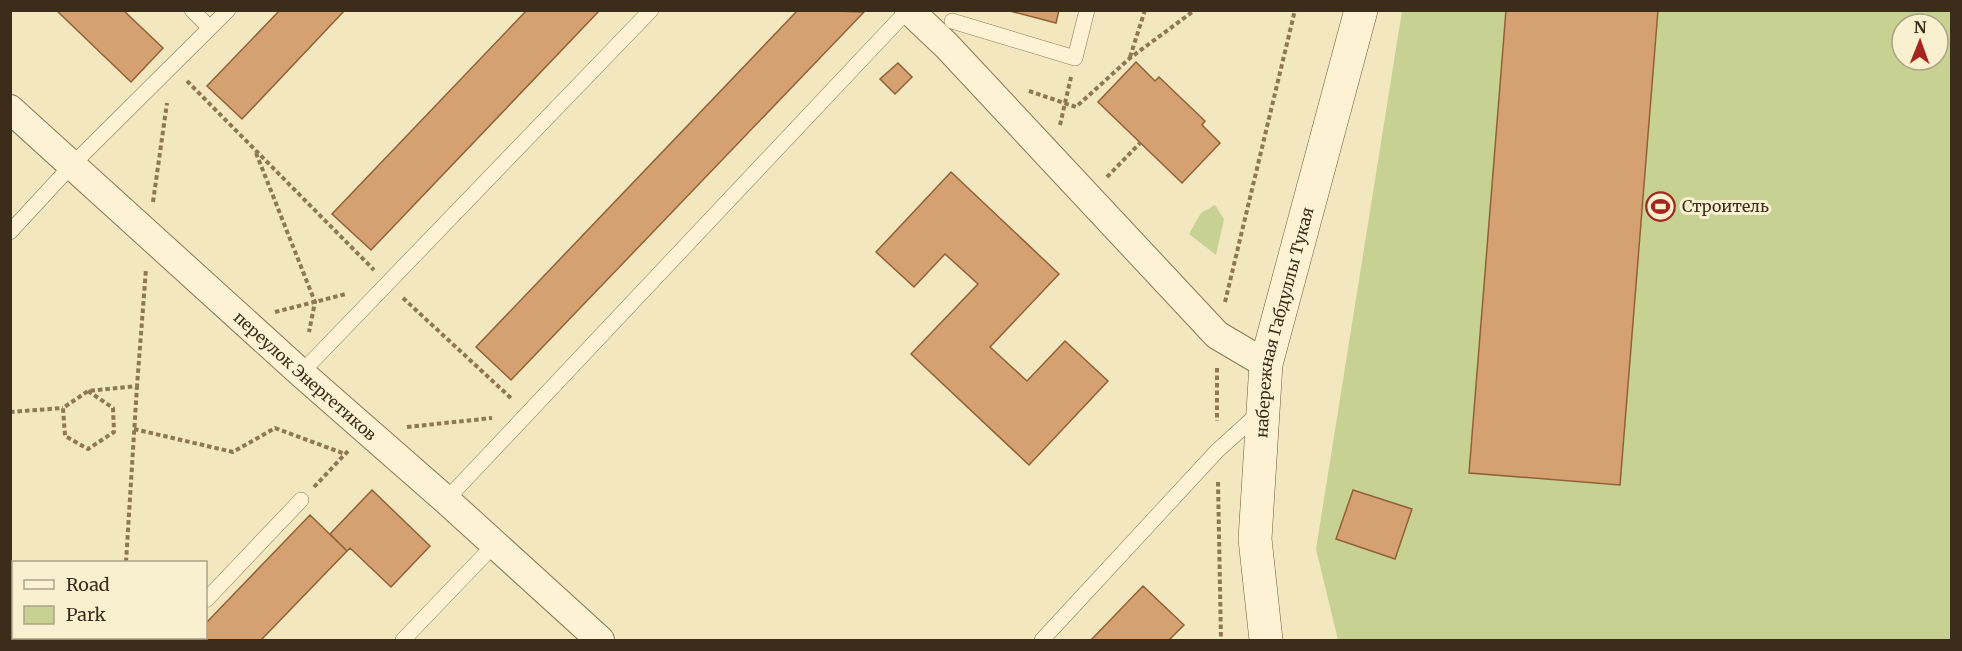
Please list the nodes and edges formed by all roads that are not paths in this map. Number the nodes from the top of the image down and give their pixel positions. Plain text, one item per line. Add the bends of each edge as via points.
1 (192, 10) edge
2 (228, 10) edge
3 (651, 10) edge
4 (909, 10) edge
5 (1087, 10) edge
6 (1361, 10) edge
7 (951, 25) edge
8 (210, 28) junction
9 (10, 109) edge
10 (71, 166) junction
11 (10, 232) edge
12 (1266, 364) junction
13 (301, 374) junction
14 (1262, 410) junction
15 (301, 500) road end
16 (446, 500) junction
17 (494, 544) junction
18 (207, 599) edge
19 (403, 640) edge
20 (600, 640) edge
21 (1042, 640) edge
22 (1266, 640) edge

1 - 8 lane
2 - 8 lane
3 - 13 lane
4 - 7 street
4 - 16 lane
5 - 7 lane via 1076,58
6 - 12 main road, набережная Габдуллы Тукая
7 - 12 street via 1052,158 1217,335
8 - 10 lane
9 - 10 street, переулок Энергетиков
10 - 11 lane
10 - 13 street, переулок Энергетиков
12 - 14 main road, набережная Габдуллы Тукая
13 - 16 street, переулок Энергетиков
14 - 21 lane via 1217,452
14 - 22 main road, набережная Габдуллы Тукая via 1256,539
15 - 18 lane
16 - 17 street, переулок Энергетиков
17 - 19 lane
17 - 20 street, переулок Энергетиков

